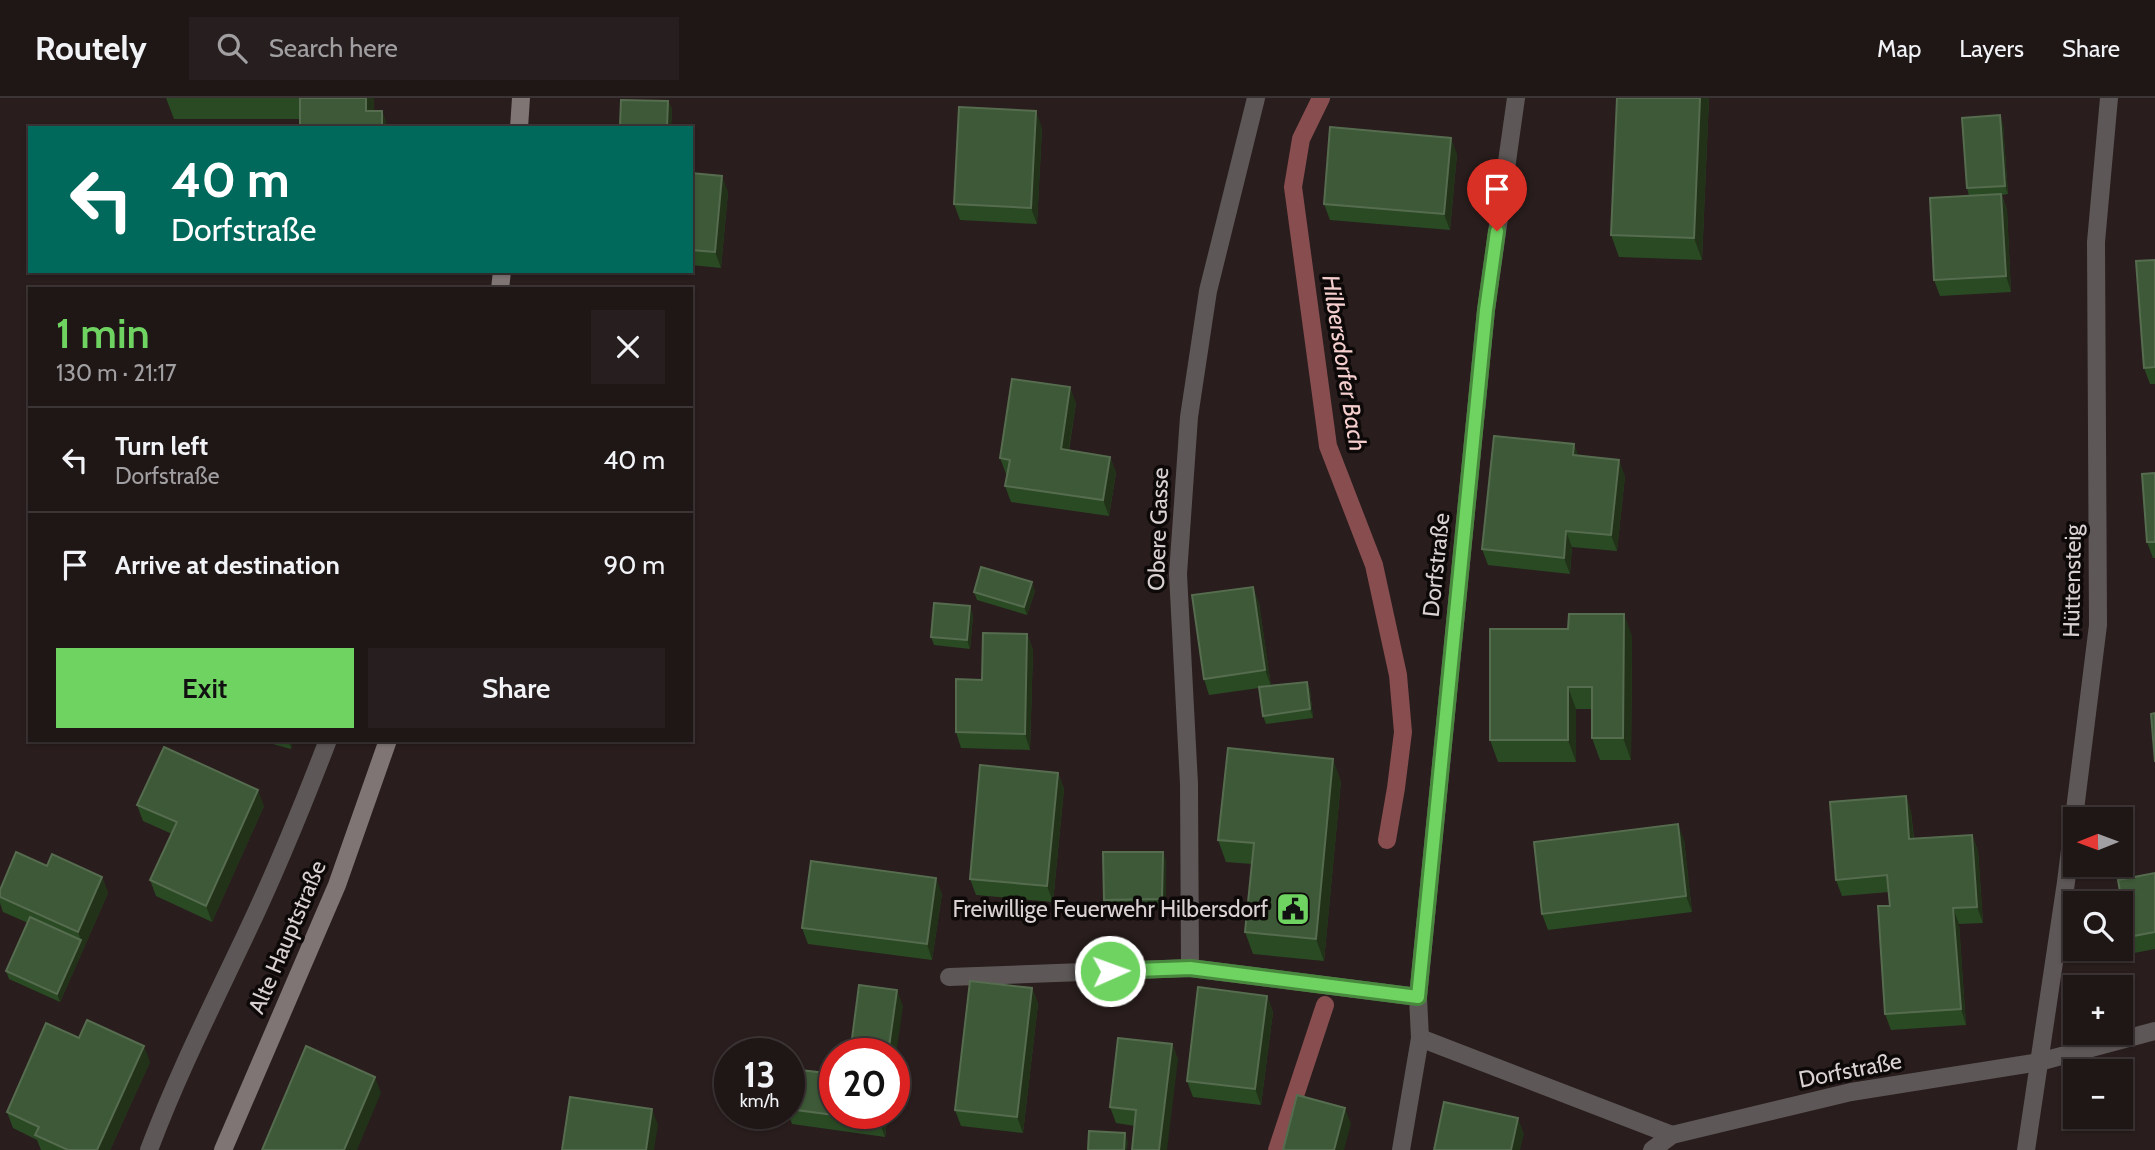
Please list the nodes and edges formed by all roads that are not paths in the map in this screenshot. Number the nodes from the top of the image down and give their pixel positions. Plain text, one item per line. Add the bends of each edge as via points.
1 (521, 98) edge
2 (1256, 98) edge
3 (1516, 98) edge
4 (2109, 98) edge
5 (519, 126) edge
6 (327, 742) edge
7 (387, 742) edge
8 (1190, 968) junction
9 (949, 977) dead end
10 (1418, 997) junction
11 (2155, 1031) edge
12 (1420, 1038) junction
13 (2039, 1062) junction
14 (1672, 1135) junction
15 (149, 1150) edge
16 (223, 1150) edge
17 (1401, 1150) edge
18 (1652, 1150) edge
19 (2026, 1150) edge

1 - 5 main road
2 - 8 street, Obere Gasse via 1208,291 1189,417 1178,574 1189,784
3 - 10 street, Dorfstraße via 1486,310
4 - 13 street, Hüttensteig via 2096,242 2098,625 2067,882
6 - 15 street via 249,929 170,1093
7 - 16 main road, Alte Hauptstraße via 337,885
8 - 9 street
8 - 10 street
10 - 12 street, Dorfstraße
11 - 13 street
12 - 14 street
12 - 17 street, Dorfstraße
13 - 14 street, Dorfstraße via 1851,1092
13 - 19 street, Hüttensteig
14 - 18 street, Dorfstraße

